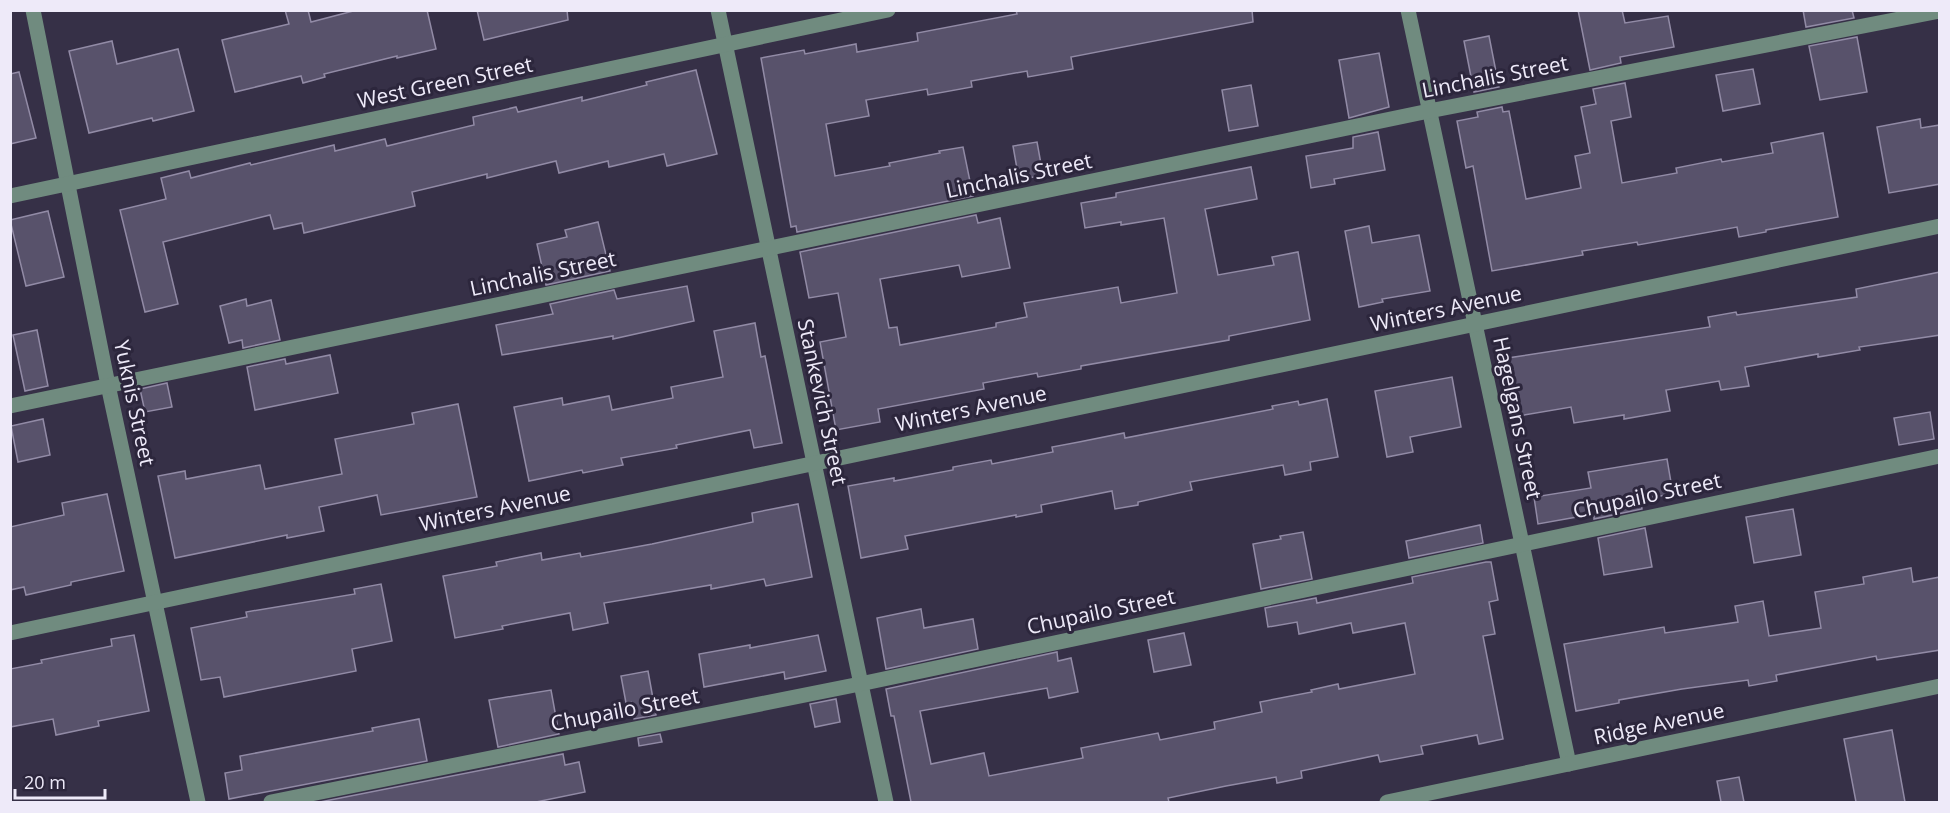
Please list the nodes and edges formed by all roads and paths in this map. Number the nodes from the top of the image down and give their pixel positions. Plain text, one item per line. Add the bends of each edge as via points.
1 (33, 10) edge
2 (718, 10) edge
3 (888, 10) edge
4 (1408, 10) edge
5 (1940, 11) edge
6 (725, 45) junction
7 (1429, 111) junction
8 (67, 184) junction
9 (10, 196) edge
10 (1940, 226) edge
11 (768, 250) junction
12 (1475, 324) junction
13 (108, 385) junction
14 (10, 406) edge
15 (1940, 456) edge
16 (813, 463) junction
17 (1522, 544) junction
18 (156, 602) junction
19 (10, 633) edge
20 (860, 684) junction
21 (1940, 686) edge
22 (1569, 764) junction
23 (198, 802) edge
24 (271, 802) edge
25 (886, 802) edge
26 (1387, 802) edge

1 - 8 street, Yuknis Street
2 - 6 street, Stankevich Street
3 - 6 street, West Green Street
4 - 7 street, Hagelgans Street
5 - 7 street, Linchalis Street
6 - 8 street, West Green Street
6 - 11 street, Stankevich Street
7 - 11 street, Linchalis Street
7 - 12 street, Hagelgans Street
8 - 9 street, West Green Street
8 - 13 street, Yuknis Street
10 - 12 street, Winters Avenue
11 - 13 street, Linchalis Street
11 - 16 street, Stankevich Street
12 - 16 street, Winters Avenue
12 - 17 street, Hagelgans Street
13 - 14 street, Linchalis Street
13 - 18 street, Yuknis Street
15 - 17 street, Chupailo Street
16 - 18 street, Winters Avenue
16 - 20 street, Stankevich Street
17 - 20 street, Chupailo Street
17 - 22 street, Hagelgans Street
18 - 19 street, Winters Avenue
18 - 23 street, Yuknis Street
20 - 24 street, Chupailo Street
20 - 25 street, Stankevich Street
21 - 22 street, Ridge Avenue
22 - 26 street, Ridge Avenue

